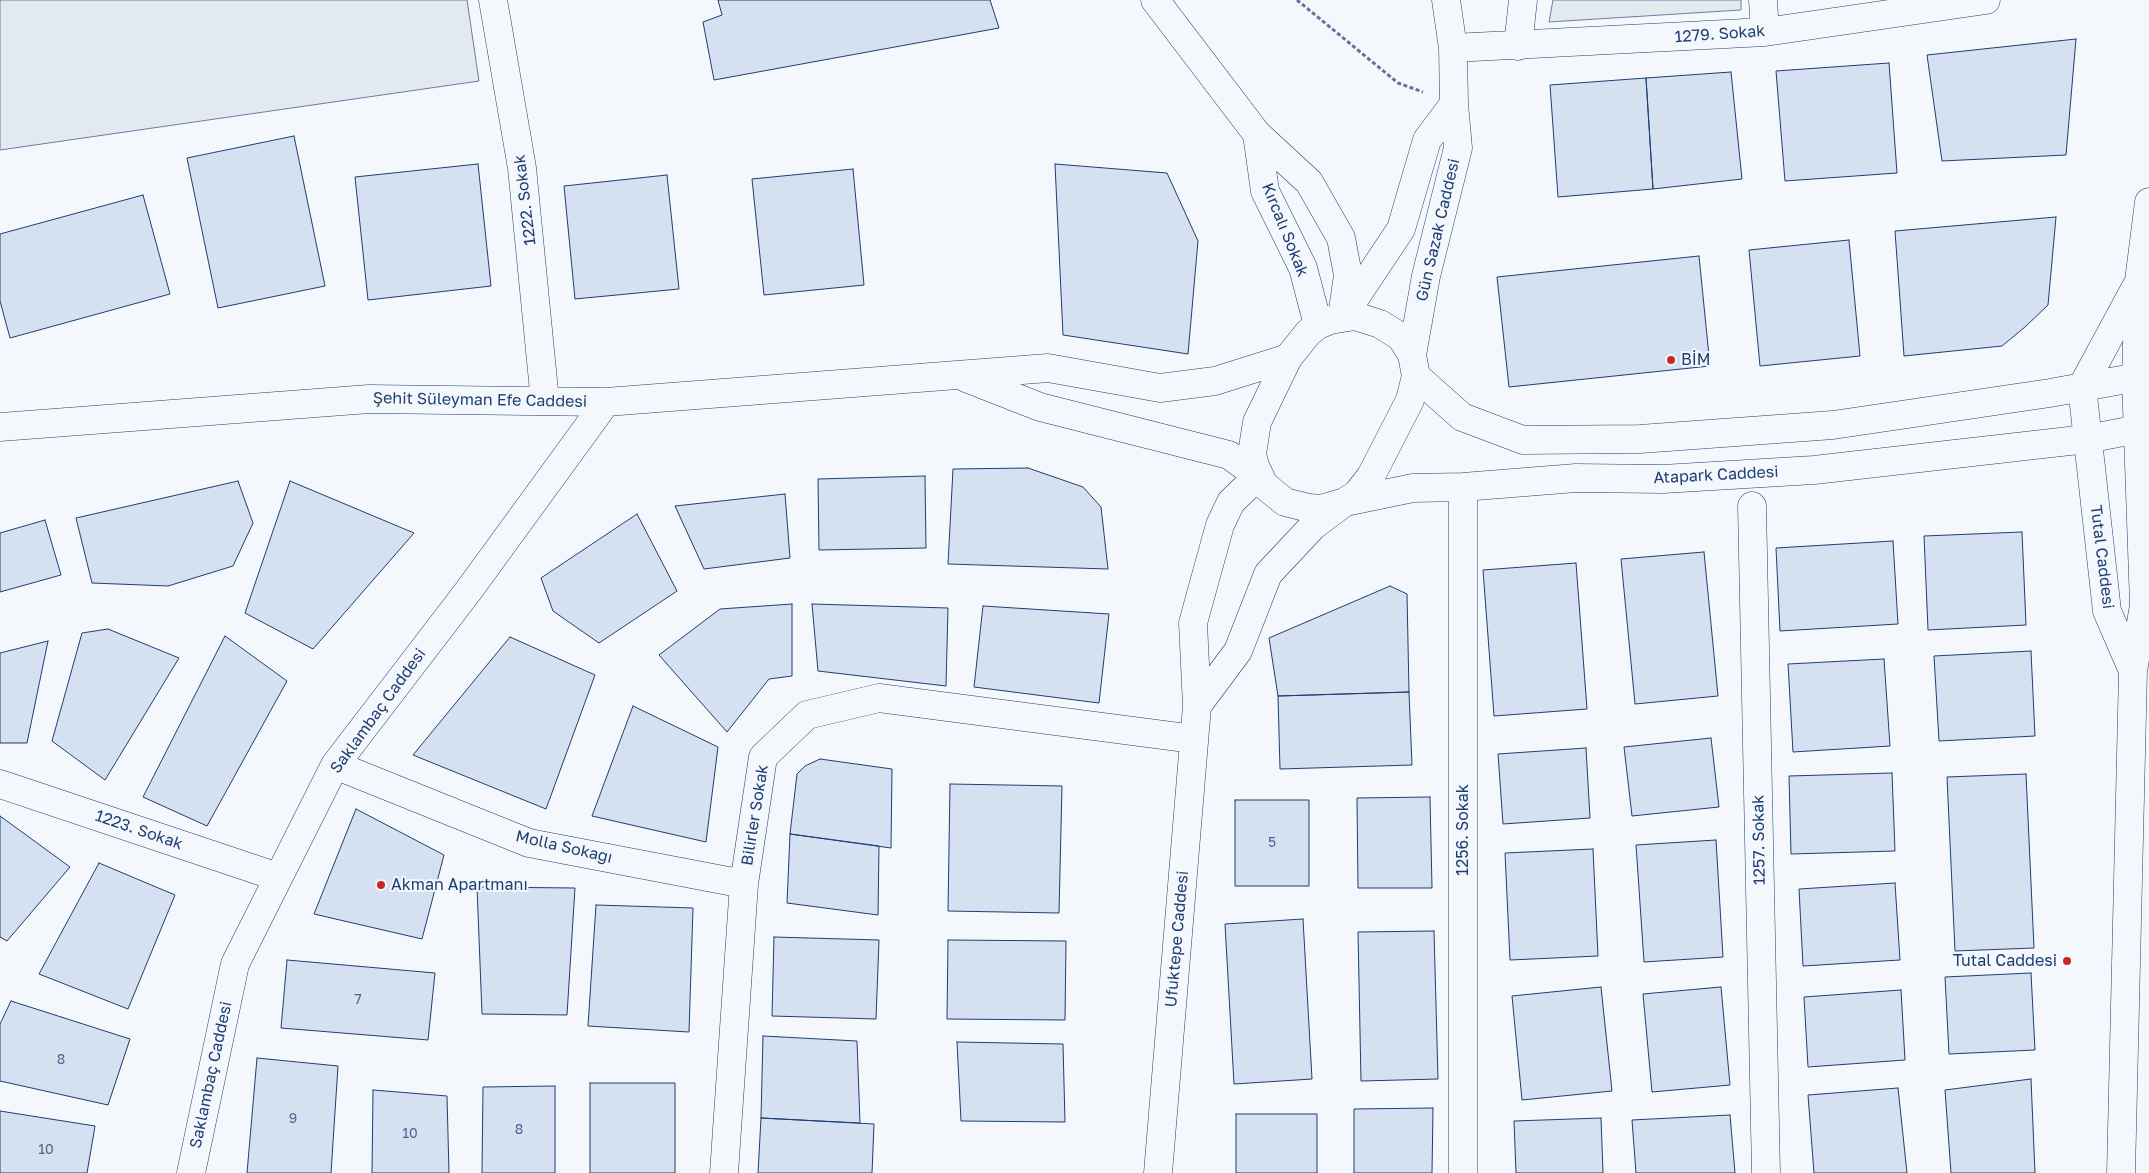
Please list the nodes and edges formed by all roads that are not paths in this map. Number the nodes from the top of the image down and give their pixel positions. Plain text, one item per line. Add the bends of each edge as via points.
1 (493, 0) edge
2 (1155, 0) edge
3 (1446, 0) edge
4 (1523, 0) edge
5 (1764, 0) edge
6 (1986, 0) edge
7 (1765, 32) junction
8 (1518, 46) junction
9 (1453, 48) junction
10 (1454, 104) junction
11 (1257, 134) junction
12 (2149, 202) edge
13 (2139, 282) junction
14 (1330, 321) junction
15 (1288, 358) junction
16 (1414, 366) junction
17 (960, 376) junction
18 (2142, 377) edge
19 (2082, 387) junction
20 (545, 401) junction
21 (606, 402) junction
22 (0, 427) edge
23 (2144, 428) edge
24 (2087, 439) junction
25 (1258, 476) junction
26 (1463, 487) junction
27 (1345, 502) junction
28 (1752, 506) dead end
29 (2141, 671) edge
30 (1197, 706) junction
31 (1194, 739) junction
32 (335, 766) junction
33 (0, 784) edge
34 (278, 877) junction
35 (744, 884) junction
36 (2138, 938) edge
37 (191, 1173) edge
38 (724, 1173) edge
39 (1158, 1173) edge
40 (1463, 1173) edge
41 (1766, 1173) edge
42 (2121, 1173) edge

1 - 20 street, 1222. Sokak via 522,168
2 - 11 street, Kırcalı Sokak
3 - 9 street, Gün Sazak Caddesi
4 - 8 street
5 - 7 street
6 - 7 street, 1279. Sokak
7 - 8 street, 1279. Sokak
8 - 9 street, 1279. Sokak
9 - 10 street, Gün Sazak Caddesi
10 - 14 street, Gün Sazak Caddesi via 1427,140 1401,229
10 - 16 street, Gün Sazak Caddesi via 1458,148 1426,276
11 - 14 street, Kırcalı Sokak via 1266,190
11 - 14 street, Kırcalı Sokak via 1309,182 1341,238 1348,275
12 - 13 street
13 - 18 street
13 - 19 street
14 - 15 street via 1308,333
14 - 16 street via 1355,316 1380,324 1401,337
15 - 17 street, Şehit Süleyman Efe Caddesi via 1215,381 1160,388 1048,368
15 - 25 street via 1257,422 1252,454
16 - 19 street via 1462,417 1523,440 1640,439 1833,426
16 - 27 street, Atapark Caddesi via 1410,400 1371,476 1357,494
17 - 21 street, Şehit Süleyman Efe Caddesi
17 - 25 street, Atapark Caddesi via 1040,407 1229,455
18 - 19 street
18 - 23 street
19 - 24 street
20 - 21 street, Şehit Süleyman Efe Caddesi
20 - 22 street, Şehit Süleyman Efe Caddesi via 369,399
21 - 32 street, Saklambaç Caddesi
23 - 24 street, Atapark Caddesi
23 - 29 street, Tutal Caddesi
24 - 26 street, Atapark Caddesi via 1814,470 1663,479 1576,478
24 - 29 street, Tutal Caddesi via 2107,611
25 - 27 street, Atapark Caddesi via 1285,502 1321,509
25 - 30 street, Ufuktepe Caddesi via 1231,502 1220,525 1193,623
26 - 27 street, Atapark Caddesi via 1413,488
26 - 40 street, 1256. Sokak
27 - 30 street via 1313,526 1268,574 1238,651
28 - 41 street, 1257. Sokak
29 - 36 street, Tutal Caddesi
30 - 31 street, Ufuktepe Caddesi
31 - 35 street, Bilirler Sokak via 879,698 807,715 763,757
31 - 39 street, Ufuktepe Caddesi
32 - 34 street, Saklambaç Caddesi
32 - 35 street, Molla Sokağı via 529,843
33 - 34 street, 1223. Sokak
34 - 37 street, Saklambaç Caddesi via 235,964
35 - 38 street, Bilirler Sokak
36 - 42 street, Tutal Caddesi

